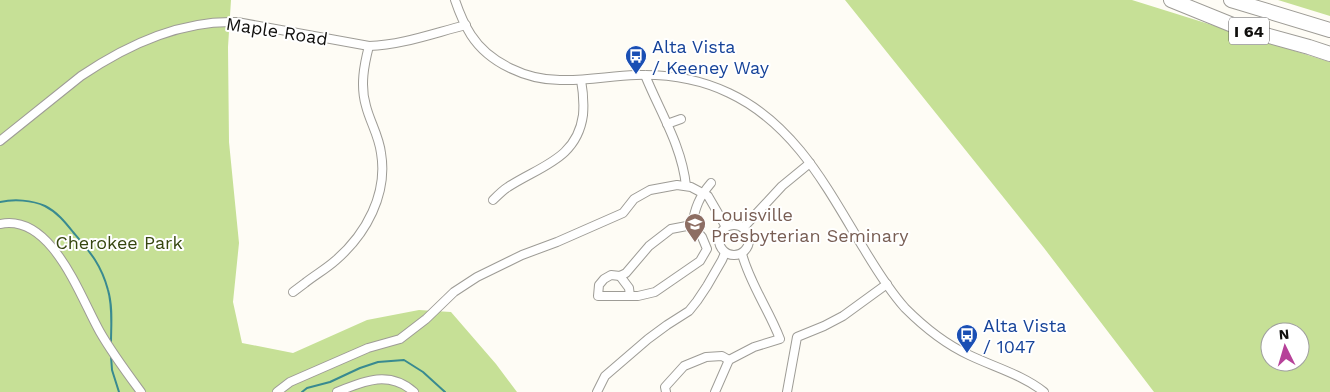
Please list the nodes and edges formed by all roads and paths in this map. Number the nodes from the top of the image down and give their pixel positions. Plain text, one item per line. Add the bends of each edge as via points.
1 (455, 0) edge
2 (1170, 0) edge
3 (1232, 0) edge
4 (466, 25) junction
5 (1330, 30) edge
6 (368, 46) junction
7 (1330, 54) edge
8 (645, 75) junction
9 (581, 80) junction
10 (681, 119) dead end
11 (667, 124) junction
12 (0, 141) edge
13 (810, 163) junction
14 (711, 183) dead end
15 (686, 186) junction
16 (703, 193) junction
17 (493, 200) dead end
18 (0, 224) edge
19 (692, 225) junction
20 (726, 227) junction
21 (743, 228) junction
22 (725, 253) junction
23 (742, 254) junction
24 (620, 276) junction
25 (887, 284) junction
26 (293, 292) dead end
27 (630, 296) junction
28 (729, 360) junction
29 (141, 392) edge
30 (277, 392) edge
31 (337, 392) edge
32 (414, 392) edge
33 (597, 392) edge
34 (666, 392) edge
35 (715, 392) edge
36 (788, 392) edge
37 (1044, 392) edge

1 - 4 street
2 - 7 highway, I 64 via 1240,28
3 - 5 highway, I 64
4 - 6 street, Maple Road via 404,42
4 - 9 street via 487,52 509,67 543,79
6 - 12 street, Maple Road via 237,22 185,26 140,42 95,66
6 - 26 street via 363,93 382,162 382,182 376,202 357,238 323,270
8 - 9 street
8 - 11 street
8 - 13 street via 669,76 706,84 742,99 772,120
9 - 17 street via 583,116 571,146 556,160 508,187
10 - 11 street
11 - 15 street via 676,143
13 - 21 street via 782,186
13 - 25 street
14 - 16 street
15 - 16 street
15 - 30 street via 650,190 634,199 623,213 477,277 454,292 400,339 368,348 290,382
16 - 19 street
16 - 20 street
18 - 29 street via 14,223 27,227 39,234 56,252 102,334
19 - 24 street via 671,229
19 - 27 street via 707,249 700,261 655,292
20 - 21 street
20 - 22 street via 719,242
21 - 23 street via 749,243
22 - 23 street via 733,256
22 - 33 street via 689,311 648,339 605,376
23 - 28 street via 780,339 754,346
24 - 27 street via 629,288
24 - 27 street via 611,275 604,279 599,285 598,296
25 - 36 street via 843,316 797,337
25 - 37 street via 906,308 938,337
28 - 34 street via 722,356 706,357 684,366 665,387
28 - 35 street
31 - 32 street via 360,382 378,379 396,382

